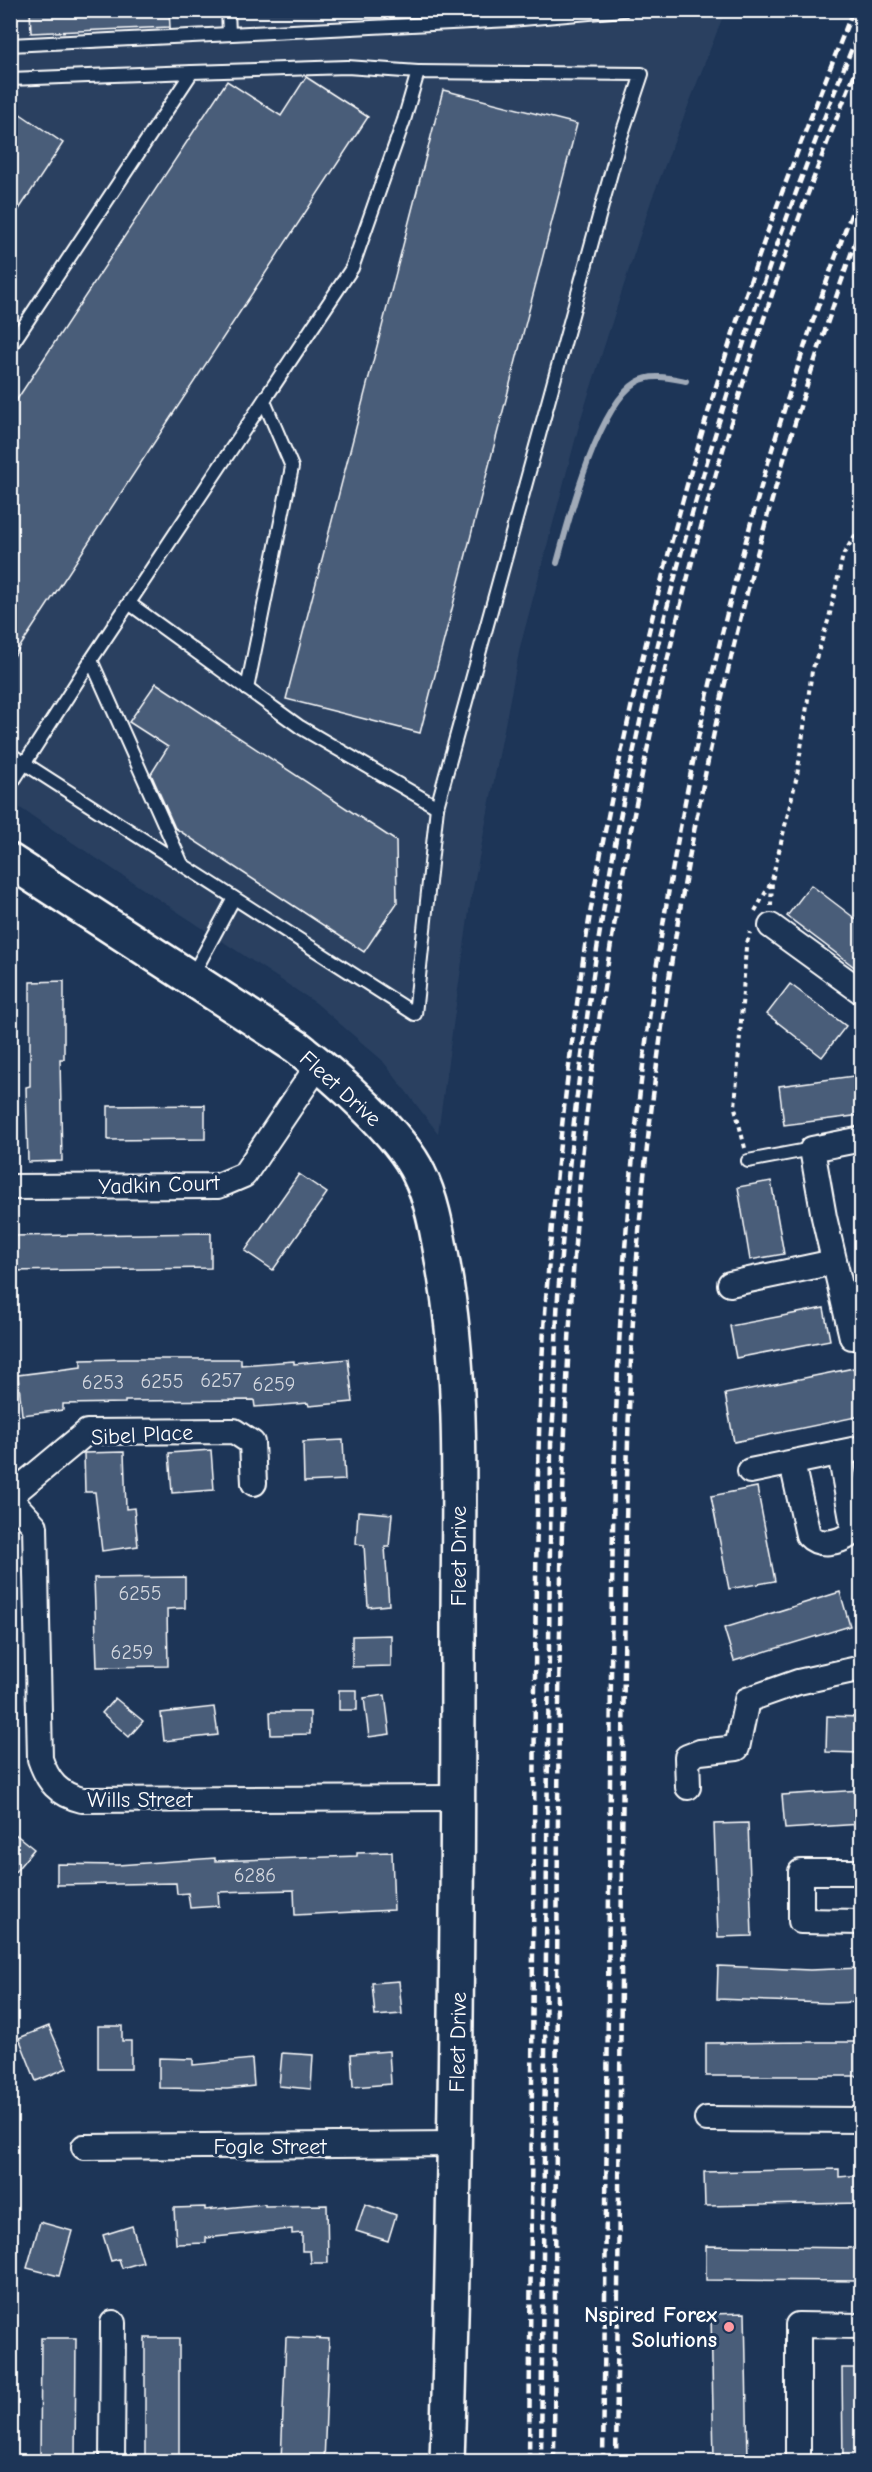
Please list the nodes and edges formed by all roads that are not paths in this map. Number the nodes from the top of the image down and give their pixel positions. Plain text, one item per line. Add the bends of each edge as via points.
1 (228, 10) edge
2 (623, 10) edge
3 (511, 15) edge
4 (229, 34) junction
5 (10, 45) edge
6 (192, 72) junction
7 (418, 72) junction
8 (10, 79) edge
9 (10, 347) edge
10 (264, 401) junction
11 (130, 604) junction
12 (91, 660) junction
13 (247, 689) junction
14 (10, 754) edge
15 (24, 763) junction
16 (10, 786) edge
17 (437, 807) junction
18 (10, 861) edge
19 (183, 865) junction
20 (234, 898) junction
21 (758, 924) road end
22 (190, 979) junction
23 (861, 992) edge
24 (319, 1064) junction
25 (861, 1139) edge
26 (812, 1149) junction
27 (748, 1161) road end
28 (10, 1187) edge
29 (834, 1262) junction
30 (730, 1284) dead end
31 (852, 1337) dead end
32 (851, 1450) edge
33 (792, 1463) junction
34 (750, 1471) dead end
35 (254, 1483) dead end
36 (10, 1497) edge
37 (861, 1668) edge
38 (688, 1787) dead end
39 (458, 1798) junction
40 (861, 1872) edge
41 (861, 1922) edge
42 (707, 2119) dead end
43 (861, 2120) edge
44 (456, 2144) junction
45 (84, 2147) dead end
46 (114, 2323) dead end
47 (861, 2326) edge
48 (112, 2462) edge
49 (447, 2462) edge
50 (798, 2462) edge

1 - 4 lane
2 - 3 lane
3 - 4 lane
4 - 5 lane
6 - 7 lane via 347,67
6 - 8 lane
6 - 9 lane
7 - 10 lane via 352,268
7 - 17 lane via 642,74 620,140
10 - 11 lane
10 - 13 lane via 292,467
11 - 12 lane
11 - 13 lane
12 - 15 lane
12 - 19 lane
13 - 17 lane via 300,727
14 - 15 lane
15 - 16 lane
15 - 19 lane
17 - 20 lane via 415,1014
18 - 22 street, Fleet Drive
19 - 20 lane
20 - 22 lane
21 - 23 street
22 - 24 street, Fleet Drive
24 - 28 street, Yadkin Court via 244,1175 219,1186
24 - 39 street, Fleet Drive via 383,1125 419,1173 446,1277 458,1407
25 - 26 street
26 - 27 lane
26 - 29 street
29 - 30 street
29 - 31 street
32 - 33 street
32 - 33 street via 853,1526 845,1538 829,1542 814,1542 808,1535
33 - 34 street
35 - 36 street, Sibel Place via 252,1443 234,1431 87,1432
36 - 39 street, Wills Street via 35,1526 40,1759 46,1777 68,1797
37 - 38 street via 798,1682 747,1700 737,1748 687,1757
39 - 44 street, Fleet Drive
40 - 41 street via 801,1872 801,1921
42 - 43 street
44 - 45 street, Fogle Street
44 - 49 street, Fleet Drive
46 - 48 street
47 - 50 street via 798,2325

